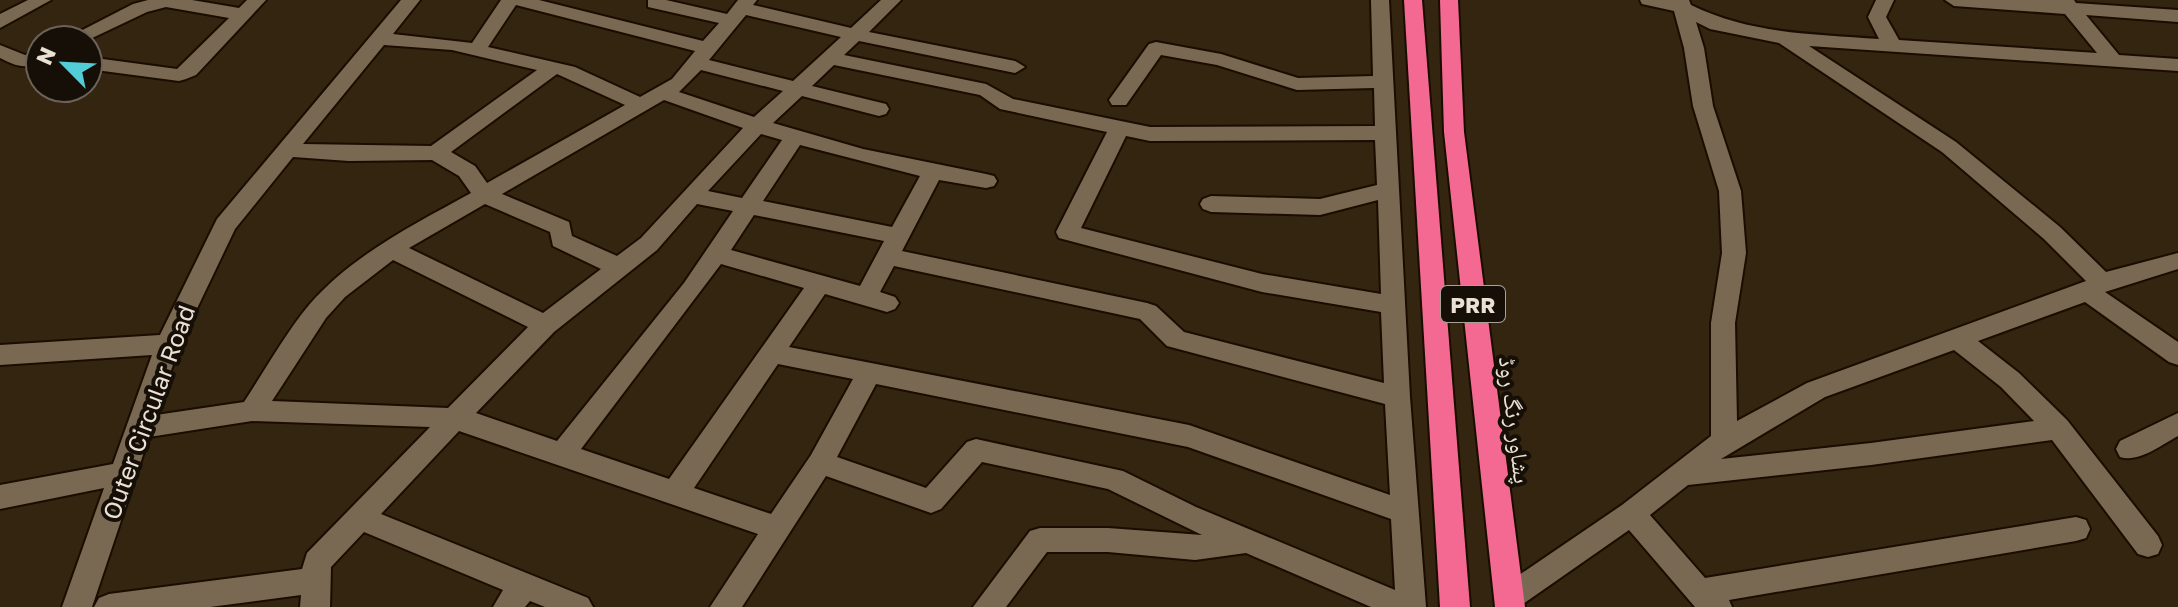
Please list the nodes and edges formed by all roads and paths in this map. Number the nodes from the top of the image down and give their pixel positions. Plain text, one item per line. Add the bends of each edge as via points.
1 (42, 0) edge
2 (411, 0) edge
3 (510, 0) edge
4 (517, 0) edge
5 (892, 0) edge
6 (1380, 0) edge
7 (1413, 0) edge
8 (1449, 0) edge
9 (1649, 0) edge
10 (1885, 0) edge
11 (1954, 0) edge
12 (656, 1) edge
13 (2066, 3) edge
14 (1682, 4) edge
15 (250, 7) edge
16 (740, 9) edge
17 (2178, 16) edge
18 (0, 22) edge
19 (104, 25) edge
20 (627, 28) junction
21 (856, 35) junction
22 (1784, 38) junction
23 (381, 39) junction
24 (1891, 44) junction
25 (477, 49) junction
26 (0, 51) edge
27 (701, 55) junction
28 (832, 59) junction
29 (2113, 60) junction
30 (24, 62) edge
31 (104, 65) edge
32 (2178, 65) edge
33 (554, 67) junction
34 (1015, 67) dead end
35 (1384, 82) junction
36 (795, 88) junction
37 (663, 93) junction
38 (1119, 100) dead end
39 (641, 105) junction
40 (879, 109) dead end
41 (756, 126) junction
42 (1120, 127) junction
43 (1387, 133) junction
44 (795, 137) junction
45 (288, 150) junction
46 (436, 153) junction
47 (932, 173) junction
48 (986, 181) dead end
49 (1389, 190) junction
50 (484, 195) junction
51 (691, 195) junction
52 (1211, 204) dead end
53 (750, 205) junction
54 (893, 246) junction
55 (391, 249) junction
56 (716, 254) junction
57 (2178, 261) edge
58 (617, 266) junction
59 (820, 283) junction
60 (2095, 287) junction
61 (1395, 305) junction
62 (545, 325) junction
63 (1959, 340) junction
64 (168, 344) junction
65 (772, 353) junction
66 (0, 355) edge
67 (2178, 355) edge
68 (870, 372) junction
69 (1397, 397) junction
70 (252, 411) junction
71 (453, 420) junction
72 (2178, 424) edge
73 (140, 428) junction
74 (2058, 428) junction
75 (1724, 441) junction
76 (2129, 449) dead end
77 (561, 455) junction
78 (820, 463) junction
79 (125, 473) junction
80 (1680, 474) junction
81 (674, 494) junction
82 (0, 497) edge
83 (1406, 512) junction
84 (1632, 513) junction
85 (360, 518) junction
86 (779, 529) junction
87 (2076, 529) dead end
88 (1247, 540) junction
89 (2148, 545) dead end
90 (315, 594) edge
91 (516, 596) edge
92 (1708, 600) edge
93 (1510, 602) edge
94 (77, 607) edge
95 (109, 607) edge
96 (578, 607) edge
97 (725, 607) edge
98 (988, 607) edge
99 (1404, 607) edge
100 (1411, 607) edge
101 (1455, 607) edge

1 - 18 street
2 - 23 street, Outer Circular Road
3 - 25 street
4 - 20 street
5 - 21 street
6 - 35 street
7 - 101 highway, PRR
8 - 93 highway, پشاور رنگ روڈ / PRR via 1454,132
9 - 14 street
10 - 24 street via 1877,17
11 - 13 street
12 - 16 street
12 - 20 street
13 - 17 street
13 - 29 street
14 - 22 street via 1717,25
14 - 75 street via 1703,106 1730,191 1734,253 1723,323
15 - 19 street via 166,1
15 - 31 street via 198,64 179,75
16 - 21 street
16 - 27 street
20 - 27 street
21 - 28 street
21 - 34 street
22 - 24 street
22 - 60 street via 1949,147 2052,233
23 - 25 street
23 - 45 street, Outer Circular Road
24 - 29 street
25 - 33 street
26 - 30 street
27 - 36 street
27 - 37 street via 679,83
28 - 36 street
28 - 42 street via 986,90 1007,104
29 - 32 street
33 - 39 street
33 - 46 street
35 - 38 street via 1297,84 1221,60 1156,48
35 - 43 street
36 - 40 street
36 - 41 street
37 - 39 street
37 - 41 street
39 - 50 street
41 - 44 street
41 - 51 street
42 - 43 street via 1150,134
42 - 61 street via 1067,232 1262,283
43 - 49 street
44 - 47 street
44 - 53 street
45 - 46 street
45 - 64 street, Outer Circular Road via 225,225
46 - 50 street via 467,171
47 - 48 street
47 - 54 street
49 - 52 street via 1320,207
49 - 61 street
50 - 55 street
50 - 58 street via 561,228 561,240
51 - 53 street
51 - 58 street via 649,244
53 - 54 street
53 - 56 street
54 - 59 street via 876,300
54 - 69 street via 1147,312 1176,339
55 - 62 street
55 - 70 street via 317,312
56 - 59 street
56 - 77 street
57 - 60 street
58 - 62 street
59 - 65 street
60 - 63 street
60 - 67 street
61 - 69 street
62 - 71 street
63 - 74 street
63 - 75 street via 1816,390
64 - 66 street
64 - 73 street, Outer Circular Road
65 - 68 street
65 - 81 street
68 - 78 street
68 - 83 street via 1189,436
69 - 83 street
70 - 71 street
70 - 73 street
71 - 77 street
71 - 85 street
72 - 76 street
73 - 79 street, Outer Circular Road
74 - 80 street
74 - 89 street
75 - 80 street
77 - 81 street
78 - 86 street
78 - 88 street via 931,501 976,450 1113,479
79 - 82 street
79 - 94 street, Outer Circular Road
80 - 84 street
81 - 86 street
83 - 100 street
84 - 92 street
84 - 93 street
85 - 90 street via 317,562
85 - 91 street
86 - 97 street
87 - 92 street
88 - 98 street via 1195,548 1040,540
88 - 99 street
90 - 95 street
91 - 96 street

